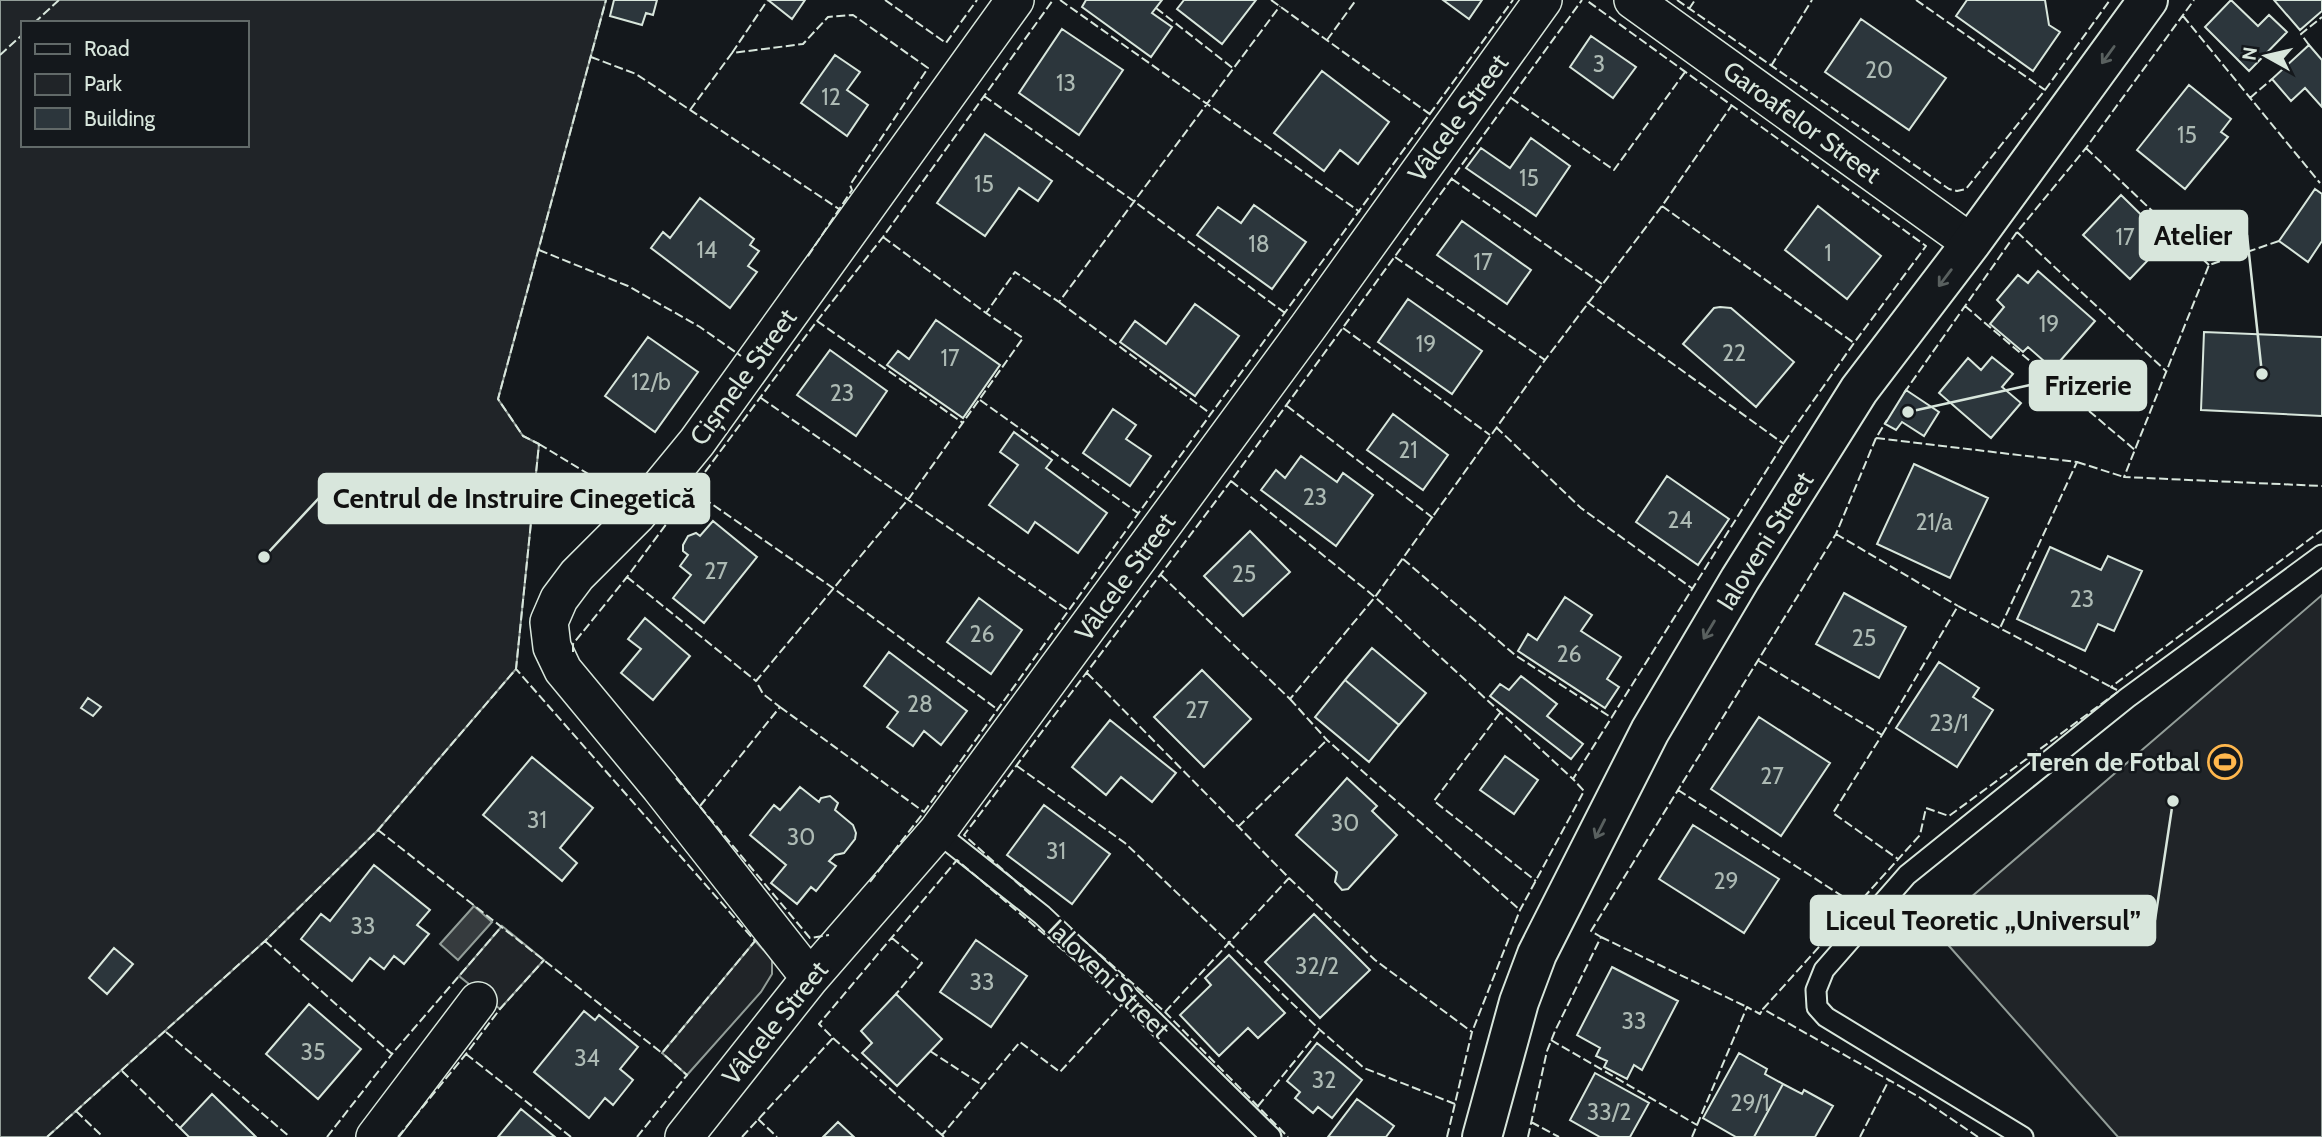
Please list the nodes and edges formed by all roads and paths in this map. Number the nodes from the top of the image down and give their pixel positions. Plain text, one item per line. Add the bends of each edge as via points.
1 (1015, 0) edge
2 (1543, 0) edge
3 (1633, 0) edge
4 (2148, 0) edge
5 (1971, 243) junction
6 (2322, 555) edge
7 (937, 832) junction
8 (810, 978) junction
9 (478, 1001) dead end
10 (375, 1137) edge
11 (684, 1137) edge
12 (1270, 1137) edge
13 (1482, 1137) edge
14 (2023, 1137) edge

1 - 8 street, Cișmele Street via 697,442 637,515 577,575 559,599 550,622 552,647 563,670
2 - 7 street, Vâlcele Street
3 - 5 street, Garoafelor Street
4 -> 5 street, Ialoveni Street
5 -> 13 street, Ialoveni Street via 1859,390 1650,731 1537,954 1515,1015
6 - 14 lane via 2127,698 1907,875 1824,970 1816,990 1817,1007 1826,1017
7 - 8 street, Vâlcele Street
7 - 12 lane, Ialoveni Street via 1042,915
8 - 11 street, Vâlcele Street
9 - 10 street

